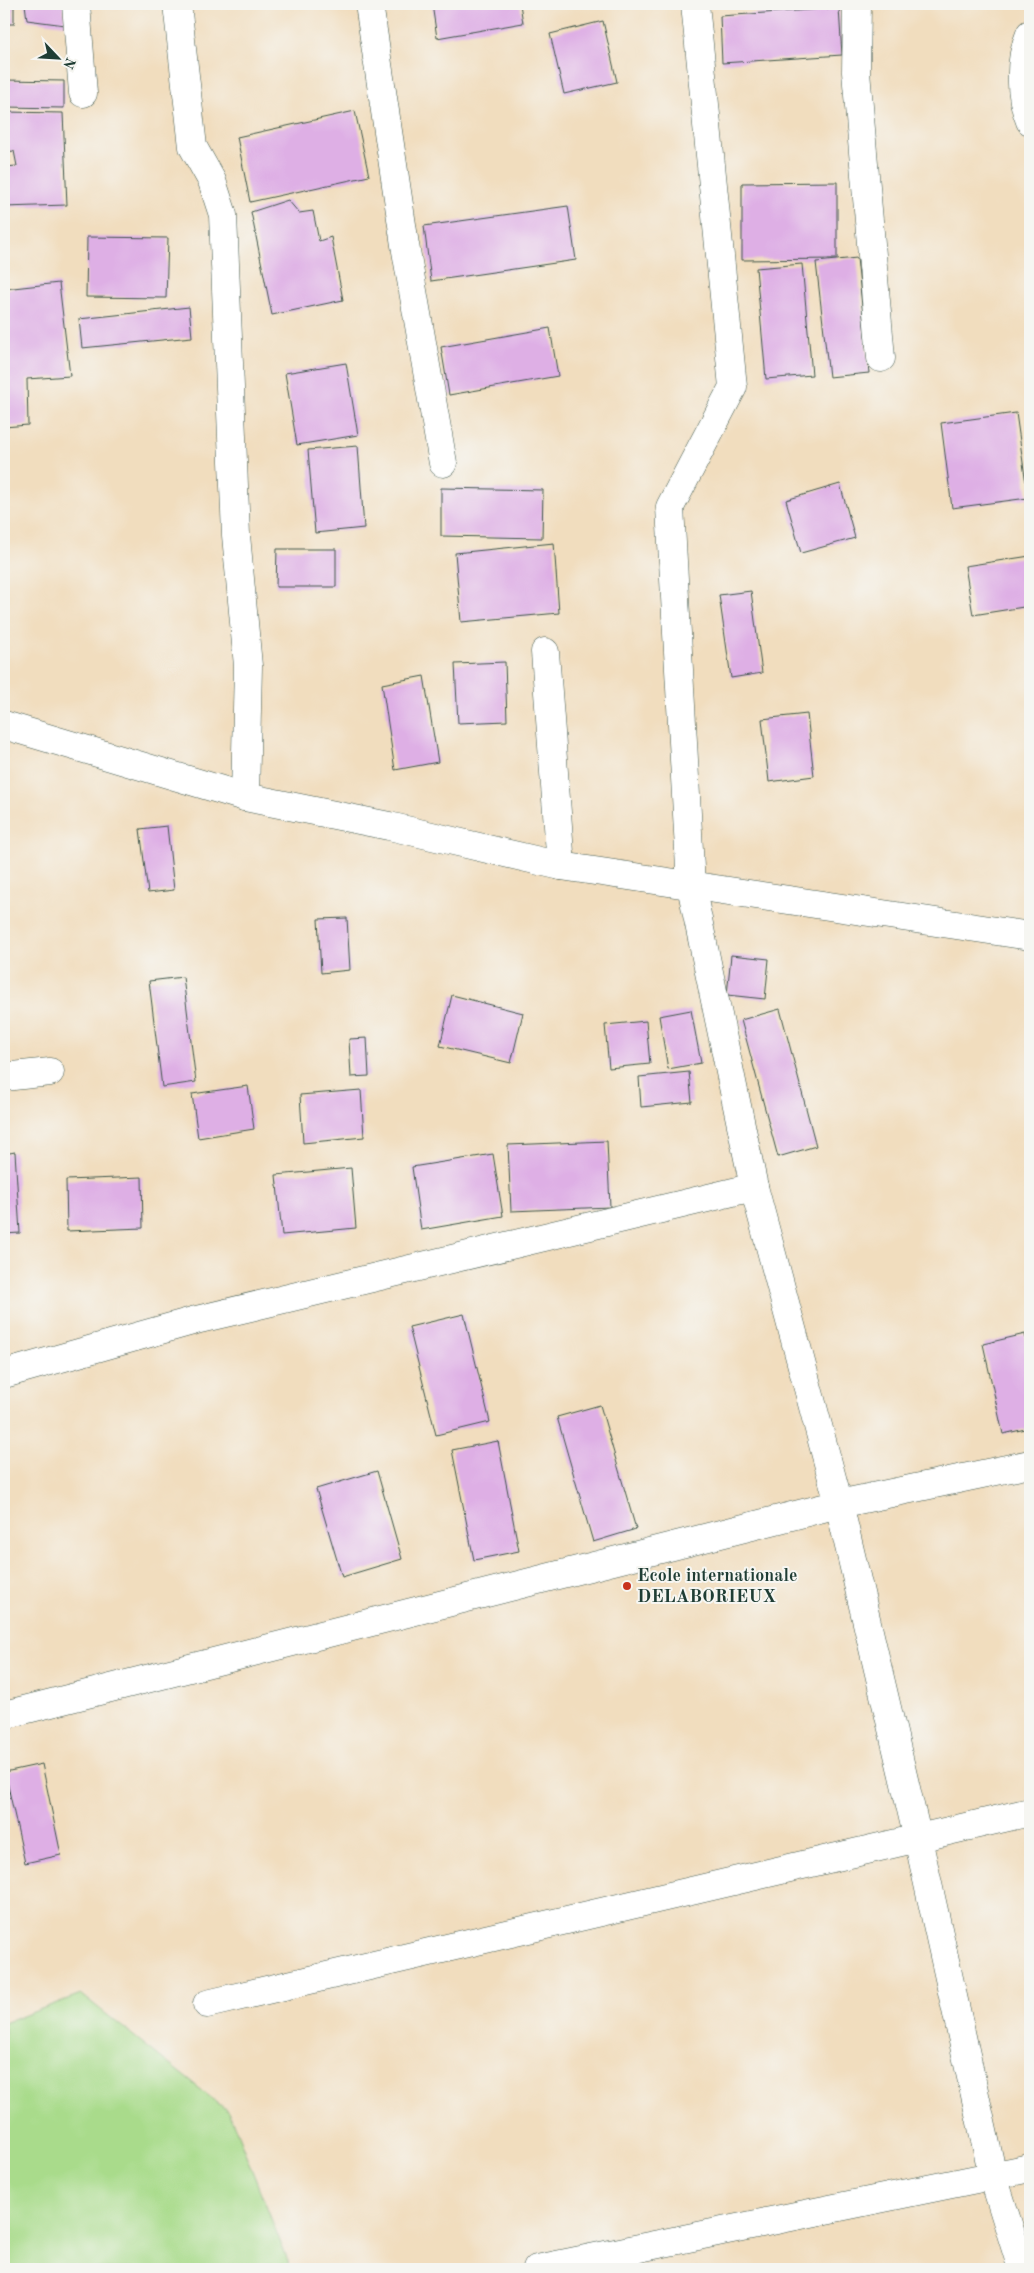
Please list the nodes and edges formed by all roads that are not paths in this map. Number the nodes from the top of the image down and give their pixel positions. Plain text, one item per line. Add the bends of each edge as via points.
1 (76, 4) edge
2 (177, 4) edge
3 (369, 4) edge
4 (695, 4) edge
5 (857, 4) edge
6 (1030, 34) edge
7 (83, 93) dead end
8 (1030, 121) edge
9 (881, 358) dead end
10 (443, 463) dead end
11 (545, 652) dead end
12 (4, 725) edge
13 (245, 798) junction
14 (561, 866) junction
15 (691, 886) junction
16 (1030, 936) edge
17 (50, 1072) dead end
18 (4, 1077) edge
19 (754, 1186) junction
20 (4, 1374) edge
21 (1030, 1464) edge
22 (839, 1504) junction
23 (4, 1715) edge
24 (1030, 1812) edge
25 (918, 1838) junction
26 (207, 2004) dead end
27 (1030, 2168) edge
28 (993, 2176) junction
29 (537, 2269) edge
30 (1022, 2269) edge

1 - 7 street
2 - 13 street via 193,147 212,181 223,215 236,535 248,666
3 - 10 street via 405,245
4 - 15 street via 733,387 670,507
5 - 9 street via 856,72
6 - 8 street via 1025,46 1022,80 1025,109
11 - 14 street
12 - 13 street
13 - 14 street via 389,826
14 - 15 street
15 - 16 street
15 - 19 street
17 - 18 street
19 - 20 street via 196,1320
19 - 22 street
21 - 22 street
22 - 23 street
22 - 25 street
24 - 25 street
25 - 26 street
25 - 28 street
27 - 28 street
28 - 29 street
28 - 30 street

